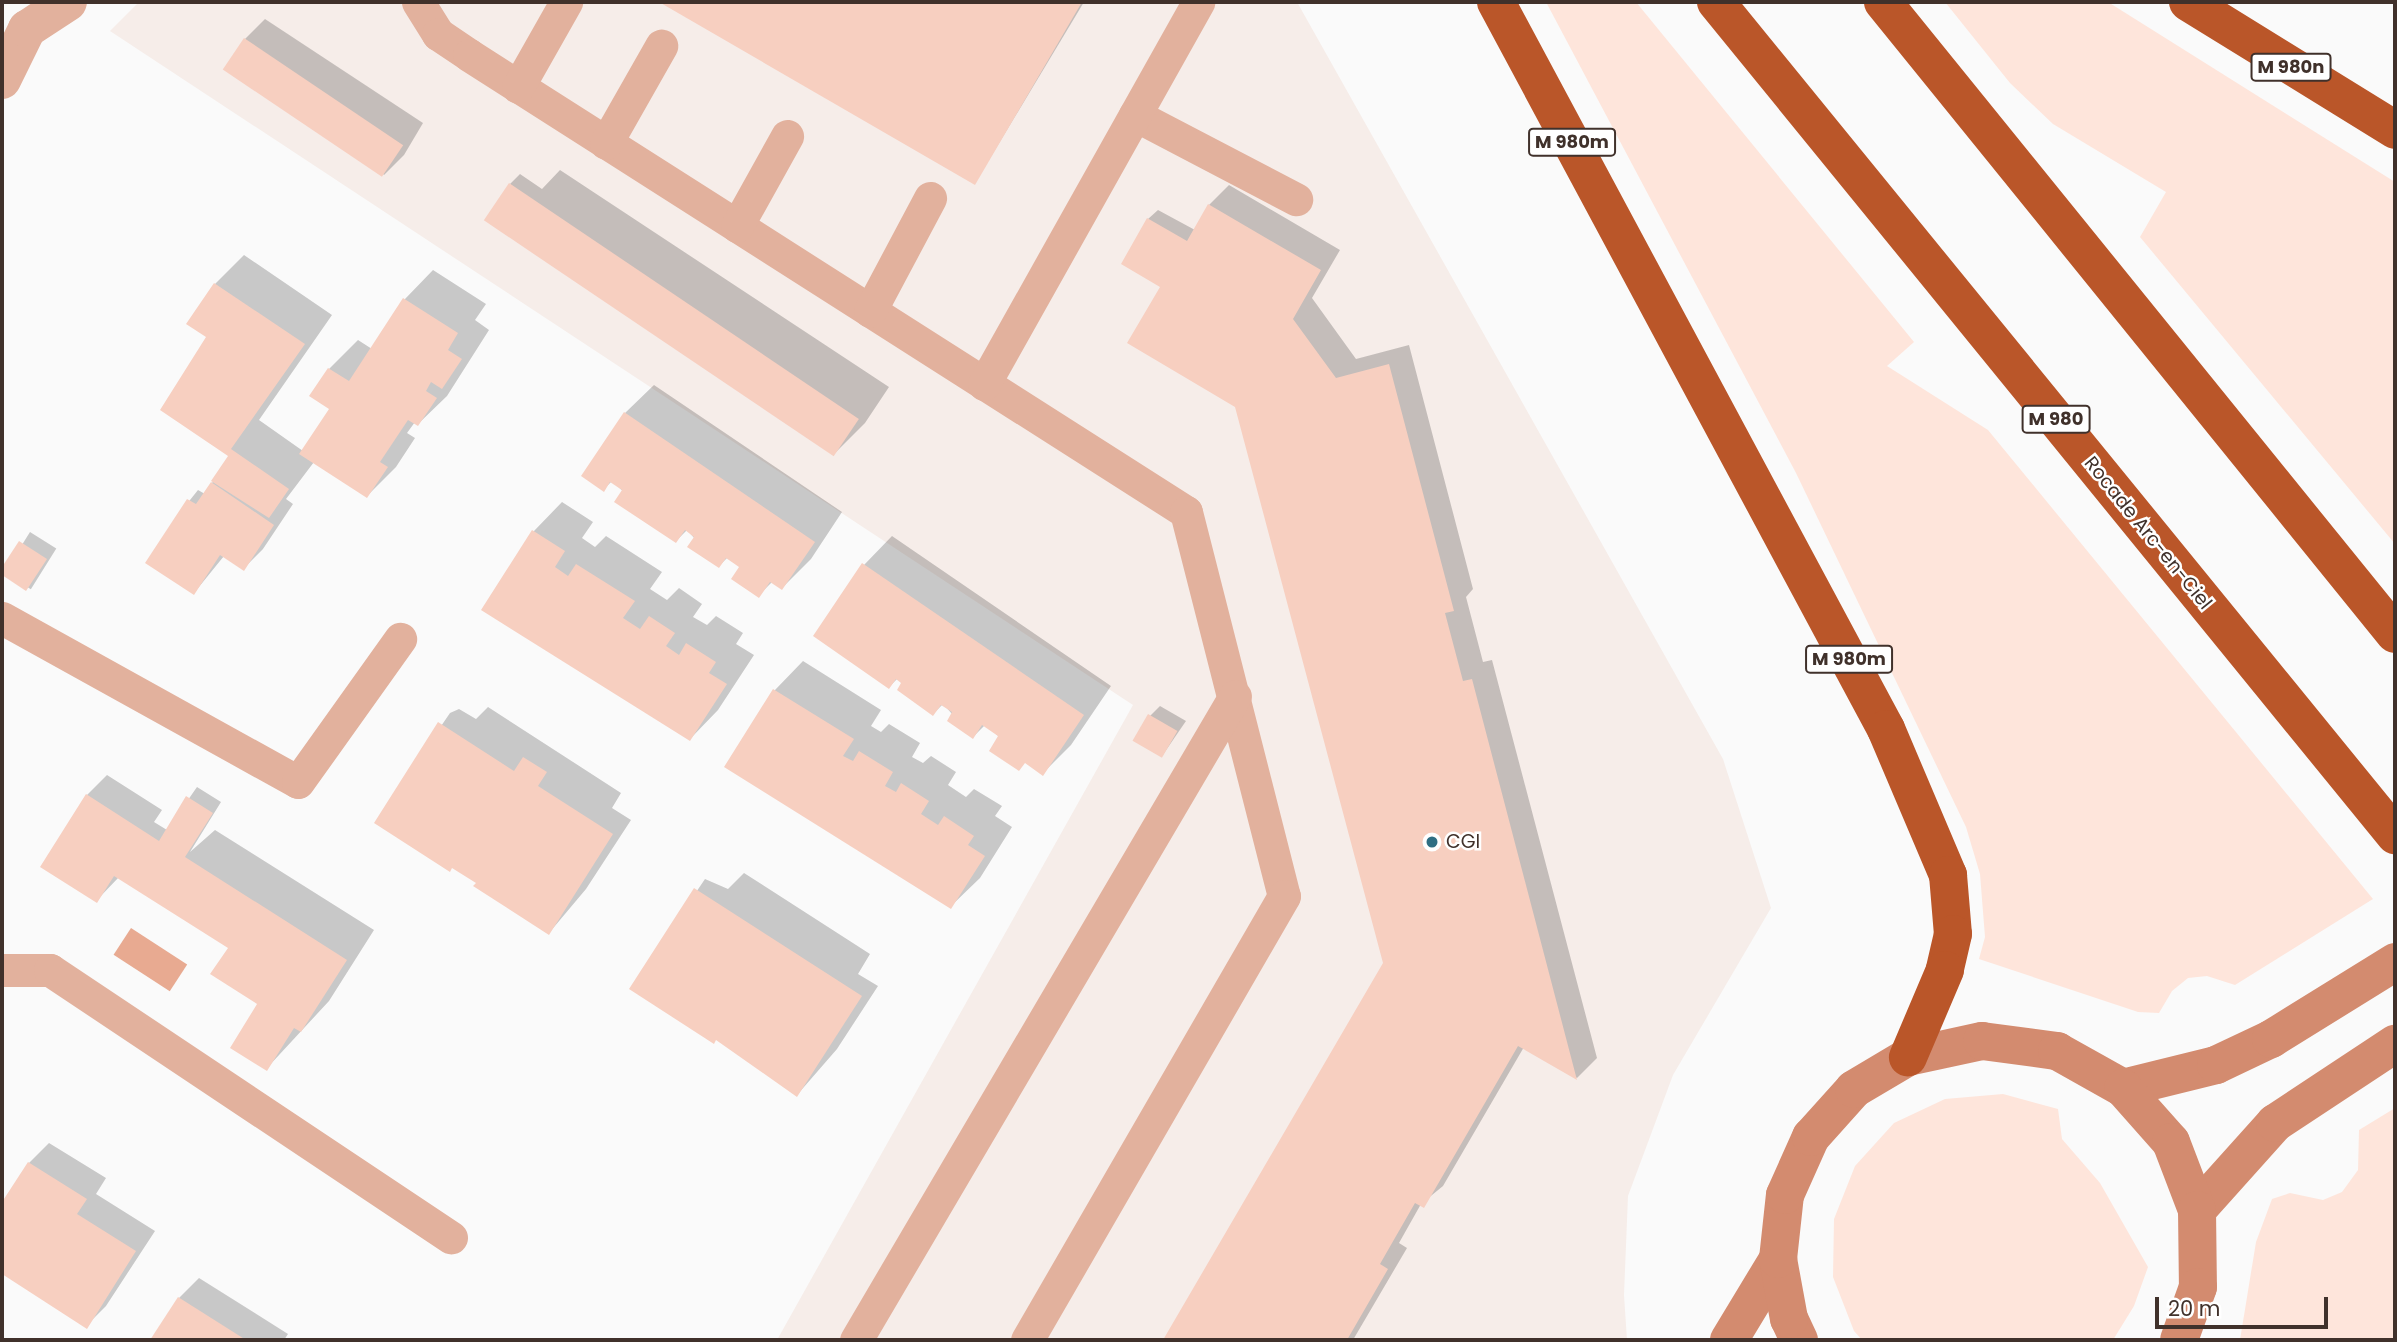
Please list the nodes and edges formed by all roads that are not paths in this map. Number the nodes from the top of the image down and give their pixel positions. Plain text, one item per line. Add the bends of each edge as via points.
1 (68, 2) edge
2 (566, 2) edge
3 (1198, 2) edge
4 (1496, 2) edge
5 (1716, 2) edge
6 (1883, 2) edge
7 (2188, 2) edge
8 (420, 3) edge
9 (661, 46) dead end
10 (2, 80) edge
11 (518, 87) junction
12 (1135, 114) junction
13 (2395, 130) edge
14 (787, 136) dead end
15 (606, 142) junction
16 (930, 198) dead end
17 (1296, 200) dead end
18 (737, 226) junction
19 (870, 311) junction
20 (984, 384) junction
21 (2, 618) edge
22 (2395, 634) edge
23 (400, 639) dead end
24 (1236, 696) junction
25 (2395, 835) edge
26 (2395, 962) edge
27 (2, 970) edge
28 (2395, 1044) edge
29 (1908, 1057) junction
30 (2123, 1088) junction
31 (2197, 1210) junction
32 (451, 1237) dead end
33 (1778, 1259) junction
34 (856, 1340) edge
35 (1027, 1340) edge
36 (1728, 1340) edge
37 (1799, 1340) edge
38 (2179, 1340) edge

1 - 10 street via 27,29
2 - 11 lane
3 - 12 lane
4 - 29 highway, M 980m via 1886,729 1948,875 1953,934 1948,958
5 - 25 highway, Rocade Arc-en-Ciel / M 980
6 - 22 highway
7 - 13 highway, M 980n
8 - 11 lane via 438,34
9 - 15 lane
11 - 15 lane
12 - 17 lane
12 - 20 lane
14 - 18 lane
15 - 18 lane
16 - 19 lane
18 - 19 lane
19 - 20 lane
20 - 24 lane via 1186,512
21 - 23 lane via 298,782
24 - 34 lane
24 - 35 lane via 1284,896
26 - 30 main road via 2271,1038 2207,1069
27 - 32 lane via 50,970
28 - 31 main road via 2275,1123
29 - 30 main road via 1982,1041 2057,1051
29 - 33 main road via 1854,1089 1811,1138 1785,1195
30 - 31 main road via 2171,1142
31 - 38 main road via 2198,1287
33 - 36 main road
33 - 37 main road via 1788,1319

